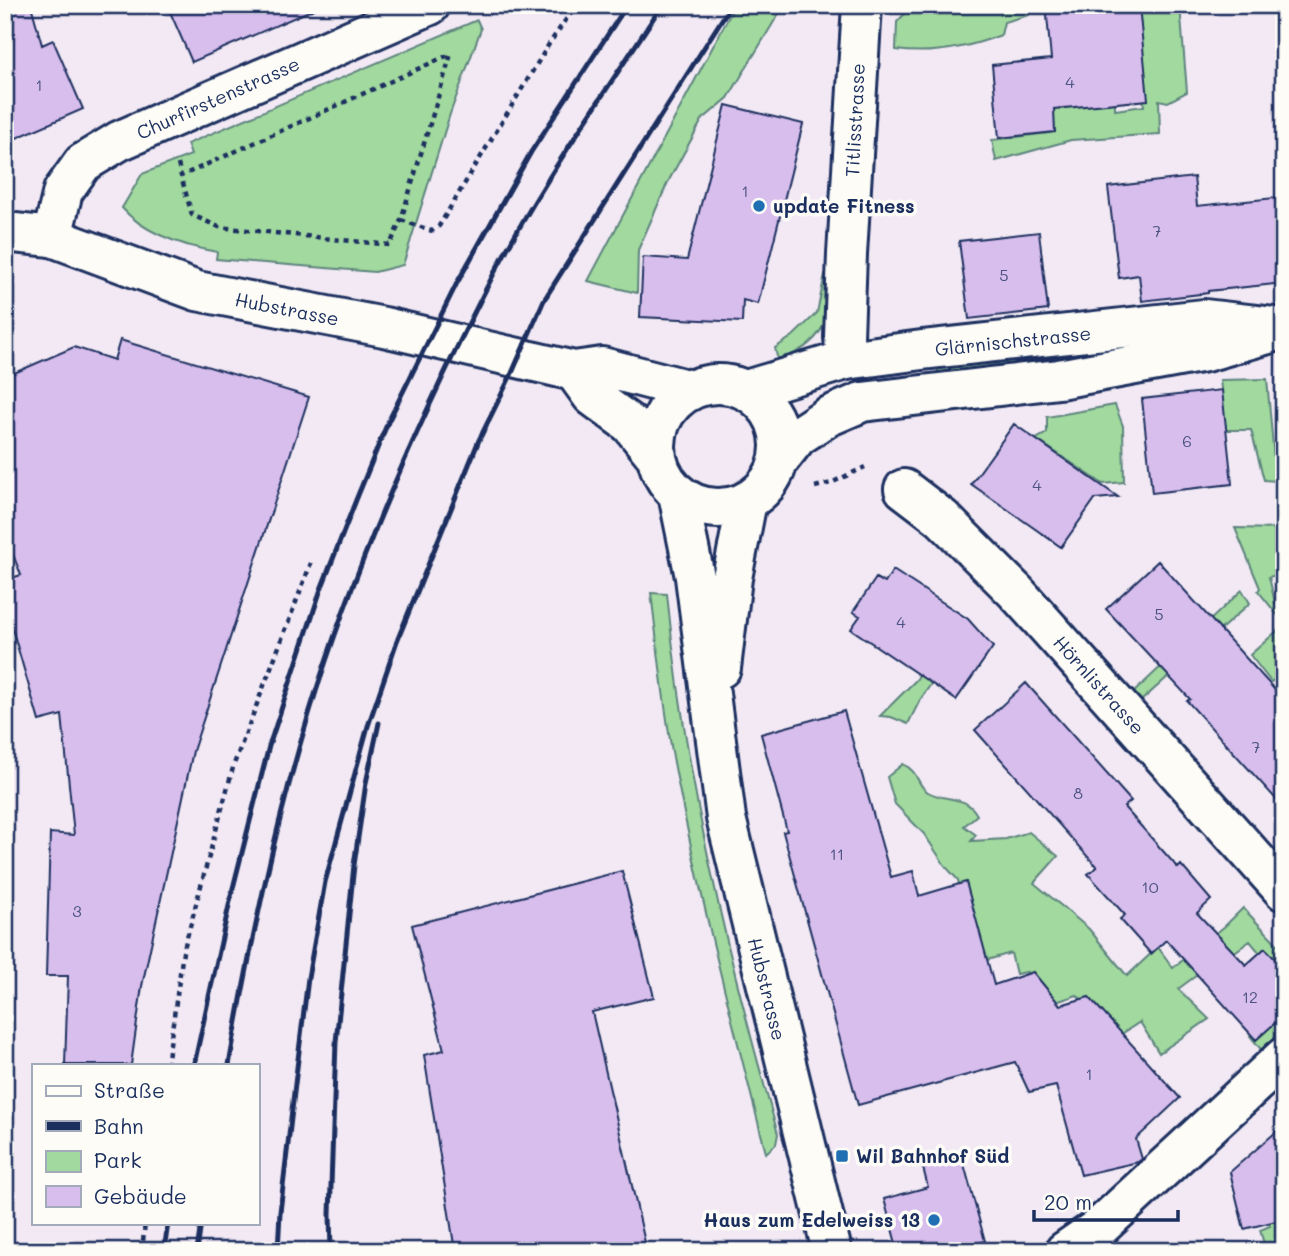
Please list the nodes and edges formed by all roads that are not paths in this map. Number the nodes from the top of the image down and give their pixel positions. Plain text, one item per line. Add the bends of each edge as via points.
1 (430, 5) edge
2 (862, 5) edge
3 (5, 232) edge
4 (52, 237) junction
5 (1284, 329) edge
6 (846, 360) junction
7 (574, 371) junction
8 (690, 390) junction
9 (746, 390) junction
10 (656, 456) junction
11 (779, 460) junction
12 (904, 489) dead end
13 (678, 494) junction
14 (747, 501) junction
15 (714, 726) junction
16 (1284, 891) edge
17 (1284, 1057) edge
18 (832, 1251) edge
19 (1065, 1251) edge

1 - 4 street, Churfirstenstrasse via 119,141 92,157 63,191
2 - 6 street, Titlisstrasse via 847,254
3 - 4 street, Hubstrasse
4 - 7 street, Hubstrasse via 197,292 384,327
5 - 6 street, Glärnischstrasse via 1204,319
5 - 11 street, Glärnischstrasse via 1136,366 862,402 798,436
6 - 9 street, Glärnischstrasse
7 - 8 street, Hubstrasse via 603,368
7 - 10 street via 593,396 630,425
8 - 9 street via 728,384
8 - 10 street via 673,401 661,417 655,436
9 - 11 street via 763,403 774,420
10 - 13 street via 664,477
11 - 14 street via 766,485
12 - 16 street, Hörnlistrasse via 942,519 1016,592
13 - 14 street via 711,508
13 - 15 street, Hubstrasse via 695,577
14 - 15 street, Hubstrasse via 732,578
15 - 18 street, Hubstrasse via 726,818
17 - 19 street via 1101,1226

